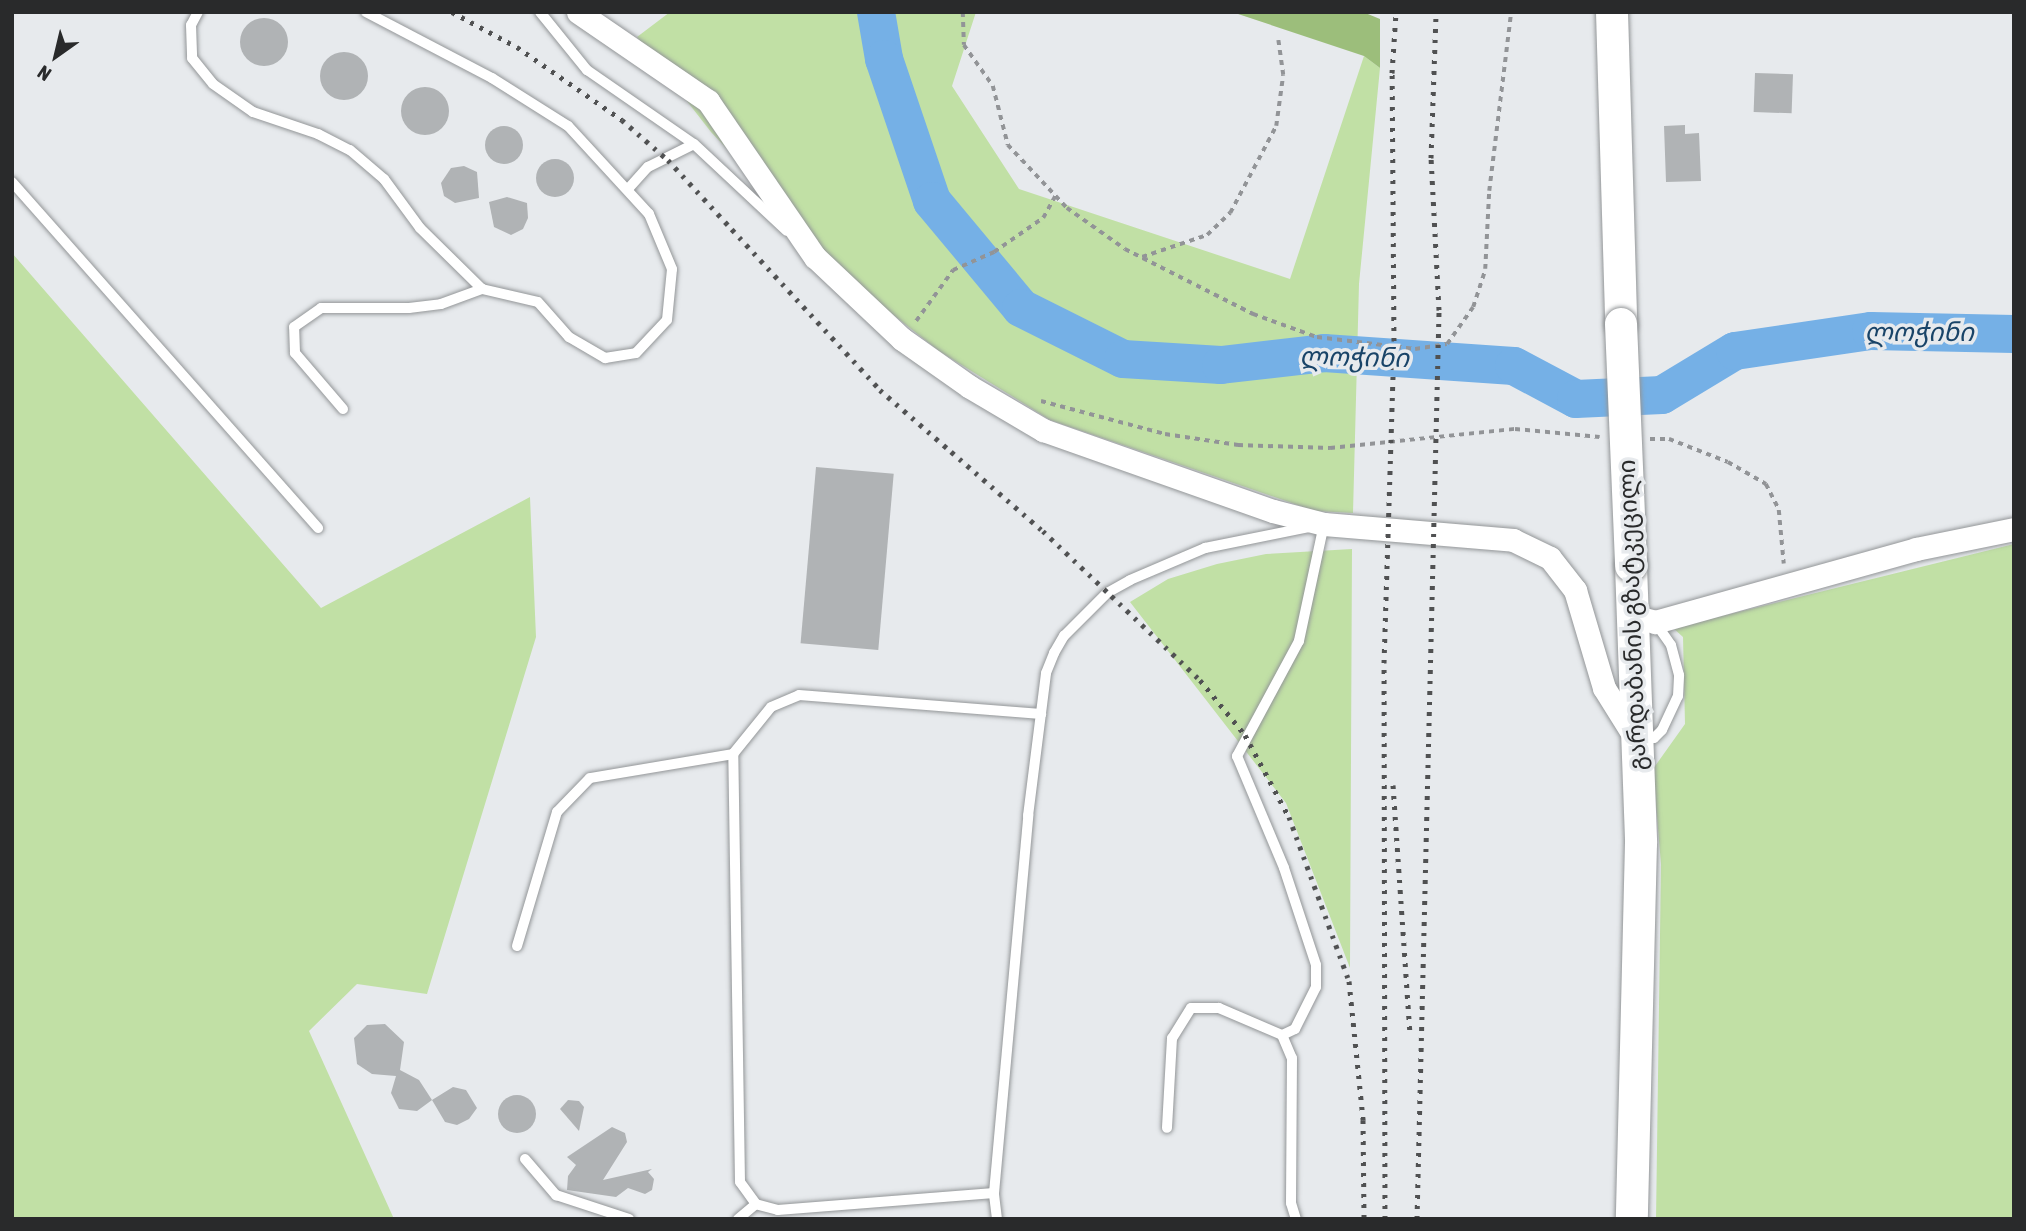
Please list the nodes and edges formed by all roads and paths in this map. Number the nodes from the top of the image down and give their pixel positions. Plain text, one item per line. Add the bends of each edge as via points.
1 (198, 12) edge
2 (366, 12) edge
3 (540, 12) edge
4 (963, 12) edge
5 (1511, 12) edge
6 (1612, 12) edge
7 (590, 14) edge
8 (1278, 40) dead end
9 (694, 144) junction
10 (12, 182) edge
11 (628, 190) junction
12 (1055, 195) junction
13 (815, 257) junction
14 (1142, 257) junction
15 (482, 289) junction
16 (902, 339) junction
17 (1036, 401) dead end
18 (343, 409) dead end
19 (1615, 437) dead end
20 (1642, 438) dead end
21 (1324, 524) junction
22 (318, 528) dead end
23 (2014, 529) edge
24 (1786, 585) junction
25 (1644, 619) junction
26 (1041, 714) junction
27 (1636, 739) junction
28 (733, 754) junction
29 (517, 946) dead end
30 (1282, 1035) junction
31 (1167, 1128) dead end
32 (524, 1159) dead end
33 (994, 1193) junction
34 (756, 1205) junction
35 (778, 1215) edge
36 (629, 1219) edge
37 (738, 1219) edge
38 (997, 1219) edge
39 (1296, 1219) edge
40 (1632, 1219) edge

1 - 15 lane via 191,25 192,58 214,84 253,112 350,150 384,178 421,228
2 - 11 lane via 492,78 568,126
3 - 9 lane via 587,70
4 - 12 path via 964,45 993,86 1008,145
5 - 14 path via 1489,191 1485,269 1473,307 1447,344 1415,349 1317,337 1253,314
6 - 25 main road, გარდაბანის გზატკეცილი, bridge via 1631,566
7 - 13 street via 708,101
8 - 14 path via 1283,75 1276,126 1230,213 1208,235
9 - 11 lane via 648,167
9 - 13 lane
10 - 22 lane
11 - 15 lane via 649,214 672,270 667,320 636,353 605,358 569,337 538,302
12 - 14 path
12 - 16 path via 1043,218 994,252 953,270
13 - 16 street
15 - 18 lane via 441,304 409,308 321,308 294,327 295,353
16 - 21 street via 970,387 1044,430 1273,511
17 - 19 path via 1165,434 1238,445 1330,448 1515,429
20 - 24 path via 1669,439 1728,461 1766,484 1779,510
21 - 26 lane via 1205,548 1107,593 1064,636 1054,653
21 - 27 street via 1513,540 1550,558 1575,590 1604,688
21 - 30 lane via 1299,641 1237,756 1284,868 1316,965 1312,1003 1295,1029
23 - 24 street via 1916,549
24 - 25 street
25 - 27 main road, გარდაბანის გზატკეცილი
25 - 27 lane via 1671,645 1679,676 1678,696 1662,730 1654,738
26 - 28 lane via 799,695 771,707
26 - 33 lane
27 - 40 main road, გარდაბანის გზატკეცილი via 1641,843
28 - 29 lane via 590,778 557,813
28 - 34 lane via 740,1182
30 - 31 lane via 1219,1008 1191,1008 1172,1038
30 - 39 lane via 1292,1058 1291,1203
32 - 36 lane via 556,1195
33 - 35 lane
33 - 38 lane
34 - 35 lane
34 - 37 lane

